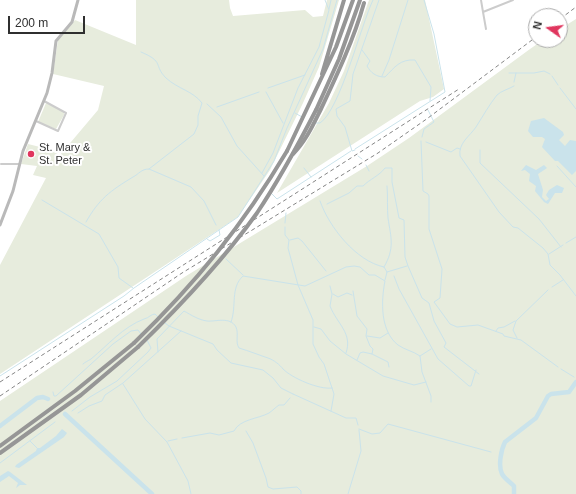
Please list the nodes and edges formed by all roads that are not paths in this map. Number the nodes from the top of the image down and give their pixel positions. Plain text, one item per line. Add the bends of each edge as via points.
1 (78, 0) edge
2 (344, 0) edge
3 (353, 0) edge
4 (481, 0) edge
5 (513, 0) edge
6 (363, 1) edge
7 (483, 12) junction
8 (486, 29) dead end
9 (319, 86) junction
10 (44, 101) junction
11 (318, 111) junction
12 (36, 121) junction
13 (1, 164) edge
14 (19, 164) junction
15 (0, 226) edge
16 (0, 446) edge
17 (0, 453) edge

1 - 10 main road via 72,22 56,41 52,73
2 - 9 highway
3 - 9 highway
4 - 7 street
5 - 7 street
6 - 11 highway
6 - 11 highway via 341,66
7 - 8 street
9 - 16 highway, bridge via 287,151 242,221 198,277 134,343 75,391
10 - 12 main road
10 - 12 street via 66,113 58,131
11 - 17 highway, bridge via 257,212 178,309 81,395
12 - 14 main road
13 - 14 street
14 - 15 main road via 13,191

